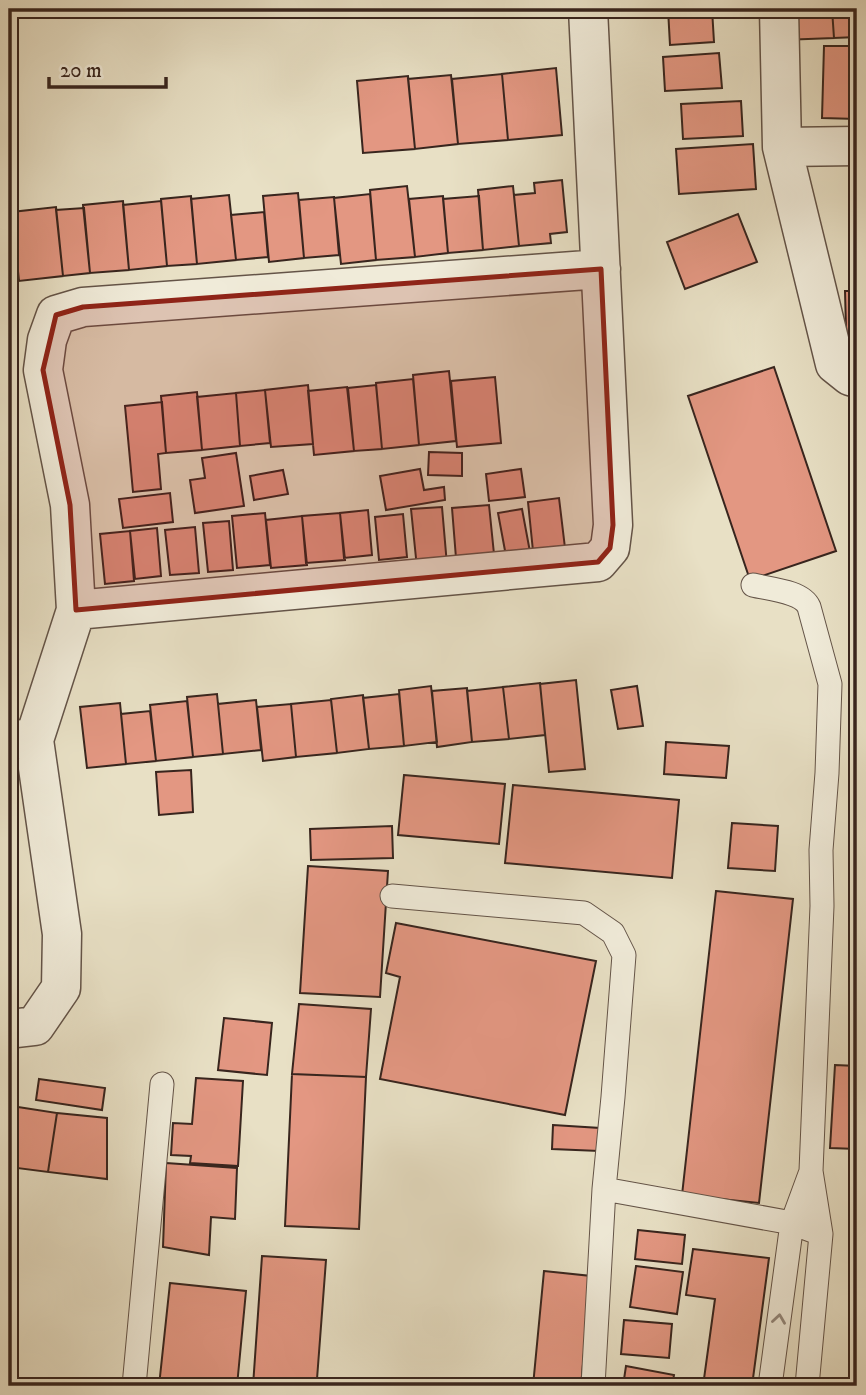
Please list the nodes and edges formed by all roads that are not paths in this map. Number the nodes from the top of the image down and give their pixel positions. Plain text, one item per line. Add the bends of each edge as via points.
1 (588, 9) edge
2 (779, 9) edge
3 (857, 146) edge
4 (782, 147) junction
5 (601, 269) junction
6 (857, 377) edge
7 (753, 584) dead end
8 (76, 610) junction
9 (21, 740) edge
10 (392, 896) dead end
11 (9, 1029) edge
12 (162, 1084) dead end
13 (811, 1171) junction
14 (604, 1189) junction
15 (792, 1223) junction
16 (821, 1234) junction
17 (134, 1386) edge
18 (593, 1386) edge
19 (770, 1386) edge
20 (807, 1386) edge

1 - 5 street
2 - 4 street
3 - 4 street
4 - 6 street via 835,364
5 - 8 street via 613,525 610,548 598,562
5 - 8 street via 83,307 56,315 43,370 70,505
7 - 13 lane via 806,601 830,684
8 - 9 street
9 - 11 street via 62,934 61,988 35,1026
10 - 14 lane via 584,913 613,933 624,955
12 - 17 lane
13 - 15 lane
13 - 16 lane
14 - 15 lane
14 - 18 lane
15 - 16 lane
19 -> 15 lane
16 - 20 lane

